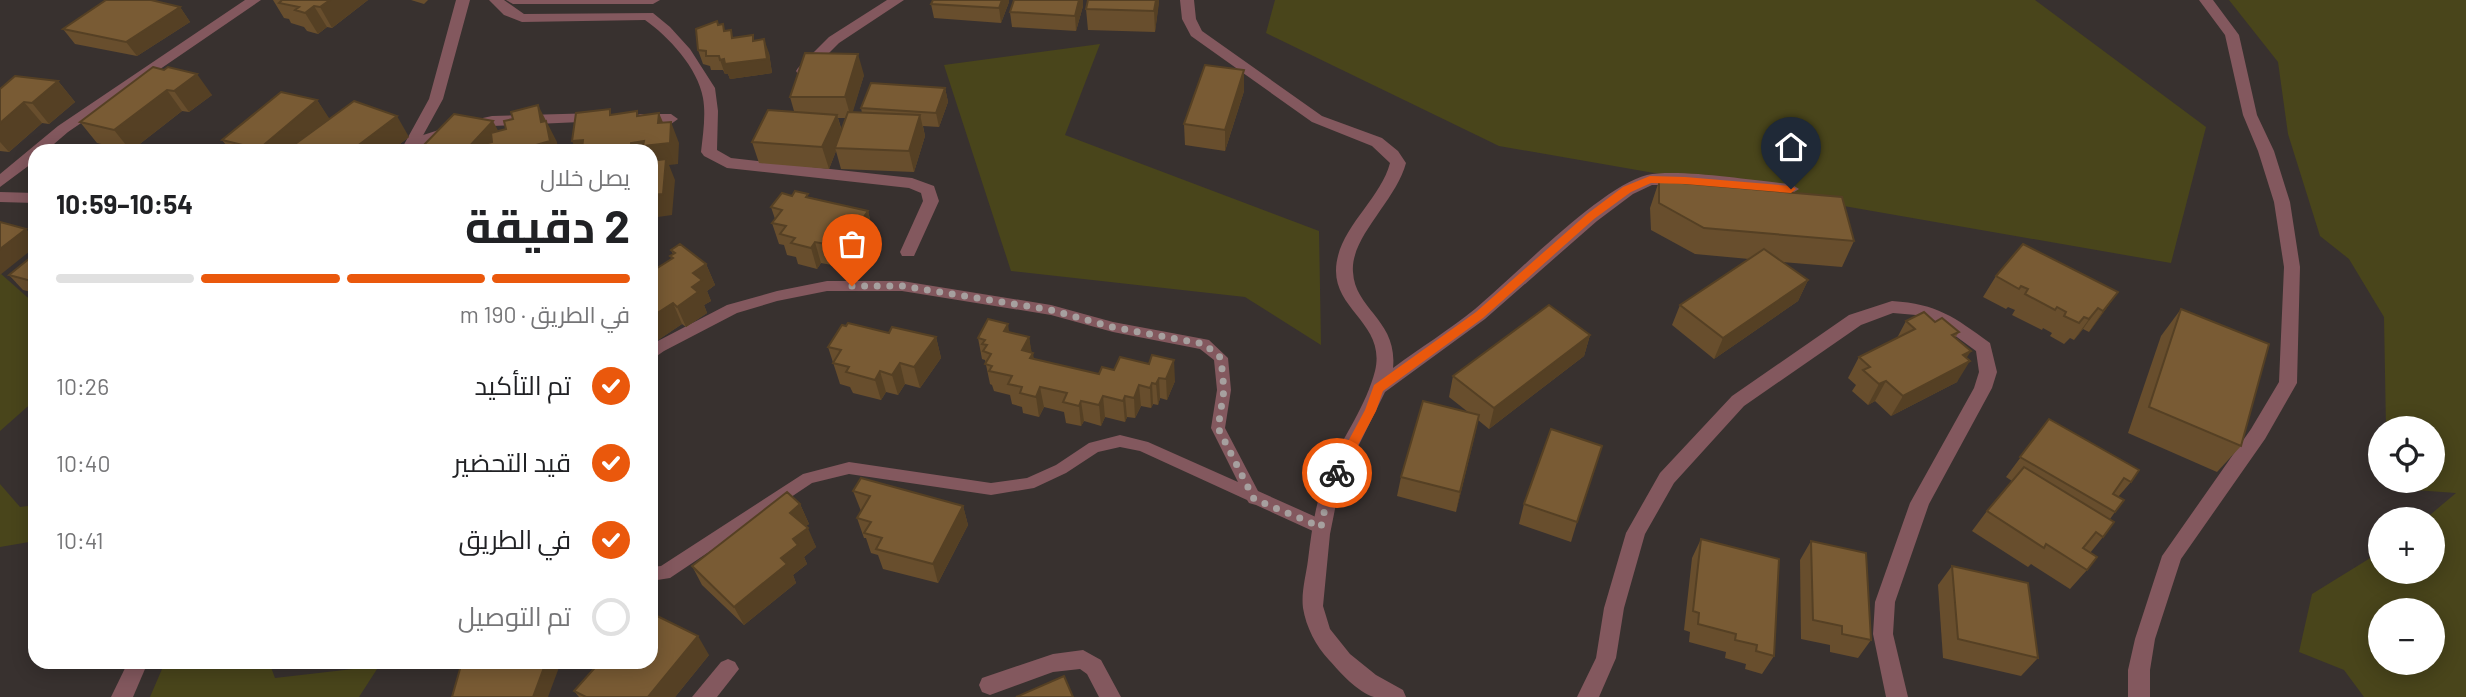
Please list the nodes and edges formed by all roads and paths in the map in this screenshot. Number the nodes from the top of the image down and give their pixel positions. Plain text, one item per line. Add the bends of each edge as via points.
1 (254, 0) edge
2 (463, 0) edge
3 (496, 0) edge
4 (513, 0) edge
5 (653, 0) edge
6 (897, 0) edge
7 (1187, 0) edge
8 (2206, 0) edge
9 (797, 78) edge
10 (671, 119) edge
11 (45, 144) edge
12 (412, 144) edge
13 (418, 144) edge
14 (28, 159) edge
15 (0, 182) edge
16 (1791, 189) dead end
17 (0, 197) edge
18 (28, 198) edge
19 (908, 252) dead end
20 (658, 348) edge
21 (1378, 388) junction
22 (1254, 499) junction
23 (1321, 527) junction
24 (658, 573) edge
25 (135, 669) edge
26 (728, 669) dead end
27 (990, 685) dead end
28 (122, 697) edge
29 (703, 697) edge
30 (1110, 697) edge
31 (1395, 697) edge
32 (1588, 697) edge
33 (1897, 697) edge
34 (2139, 697) edge

1 - 11 street
2 - 12 street via 436,99
3 - 19 street via 522,18 648,16 661,23 705,82 710,96 709,152 727,163 912,183 928,190 930,201
4 - 5 street
6 - 9 street via 816,55
7 - 21 street via 1196,33 1317,119 1377,142 1398,163 1391,186 1360,229 1343,268 1349,292 1377,327 1386,351
8 - 34 street via 2232,35 2250,115 2281,202 2292,267 2288,383 2172,556 2145,639
10 - 13 street via 492,121
14 - 15 street
16 - 21 street via 1650,180 1627,190 1479,315
17 - 18 street
20 - 22 lane via 732,309 827,286 902,286 1051,310 1204,344 1221,358 1224,390 1218,428
21 - 23 street via 1340,465
22 - 23 lane
22 - 24 lane via 1143,446 1120,441 1094,447 1029,484 991,489 849,468 808,478
23 - 31 street via 1313,606 1322,633 1361,676
25 - 28 street
26 - 29 street
27 - 30 street via 1053,663 1083,659 1094,667
32 - 33 street via 1606,658 1636,533 1667,478 1738,401 1855,320 1892,307 1924,311 1953,324 1984,348 1988,372 1920,503 1885,602 1883,634

